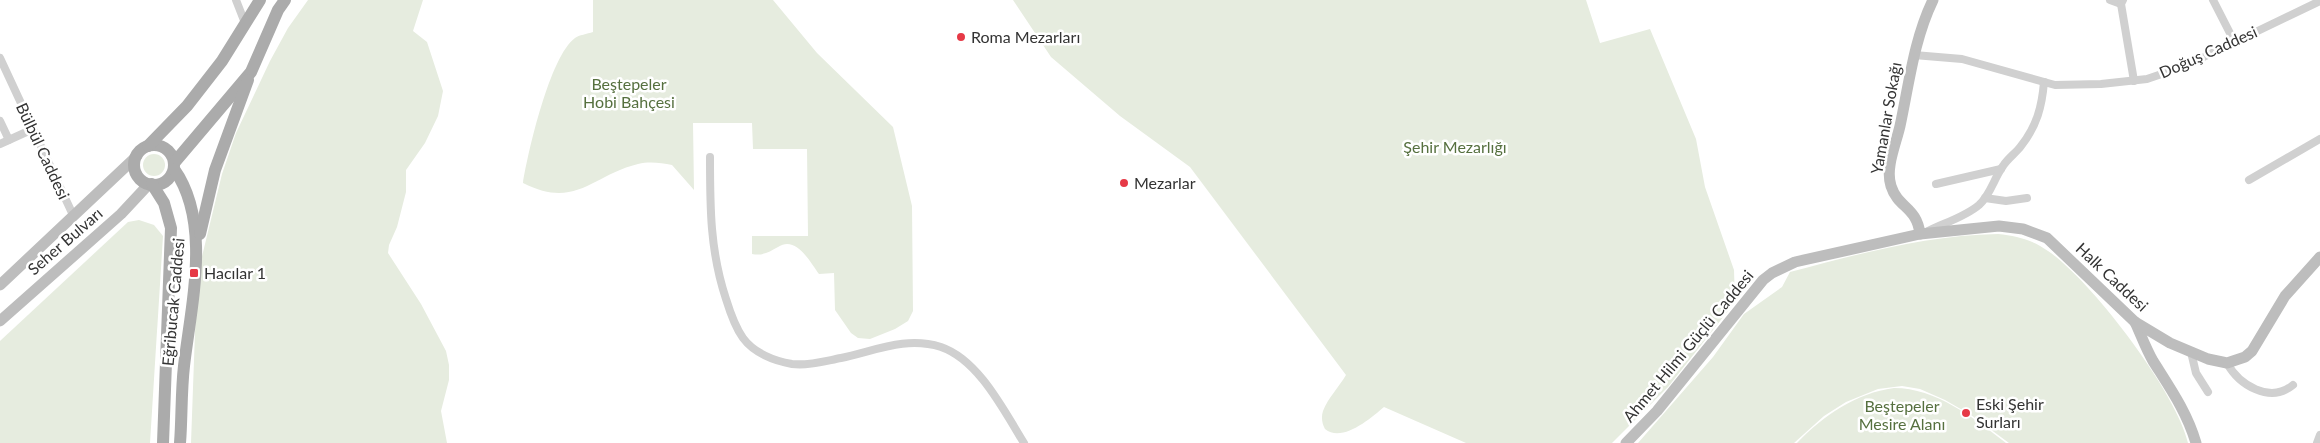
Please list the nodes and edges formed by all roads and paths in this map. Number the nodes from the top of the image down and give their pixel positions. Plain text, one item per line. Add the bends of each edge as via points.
1 (236, 0) edge
2 (260, 0) edge
3 (285, 0) edge
4 (1933, 0) edge
5 (2110, 0) edge
6 (2213, 0) edge
7 (2320, 0) edge
8 (2122, 2) edge
9 (245, 23) junction
10 (2234, 41) junction
11 (1914, 55) junction
12 (0, 58) edge
13 (251, 72) junction
14 (2134, 81) junction
15 (2044, 82) junction
16 (0, 121) edge
17 (33, 130) junction
18 (2320, 139) edge
19 (9, 140) junction
20 (0, 144) edge
21 (148, 146) junction
22 (137, 156) junction
23 (710, 157) dead end
24 (174, 166) junction
25 (2002, 169) junction
26 (2249, 180) dead end
27 (151, 184) junction
28 (1936, 184) dead end
29 (1985, 198) junction
30 (2027, 198) dead end
31 (73, 215) junction
32 (1920, 234) junction
33 (197, 247) junction
34 (2320, 257) edge
35 (0, 285) edge
36 (0, 321) edge
37 (2135, 322) junction
38 (2191, 352) junction
39 (2227, 363) junction
40 (2293, 385) dead end
41 (2208, 392) dead end
42 (2320, 435) edge
43 (163, 443) edge
44 (180, 443) edge
45 (1024, 443) edge
46 (1626, 443) edge
47 (2196, 443) edge
48 (2317, 443) edge

1 - 9 street
2 - 9 main road
3 - 13 main road
4 - 11 street, Yamanlar Sokağı
5 - 8 street
6 - 10 street
7 - 10 street, Doğuş Caddesi
8 - 14 street
9 - 21 main road via 222,62 188,106
10 - 14 street, Doğuş Caddesi via 2185,66
11 - 15 street, Doğuş Caddesi via 1962,59
11 - 32 street, Yamanlar Sokağı via 1889,175 1895,196 1915,216
12 - 17 street, Bülbül Caddesi
13 - 24 main road
13 - 33 main road via 215,170
14 - 15 street, Doğuş Caddesi via 2055,85
15 - 25 street via 2042,104 2035,124
16 - 19 street
17 - 19 street
17 - 31 street, Bülbül Caddesi
18 - 26 street
19 - 20 street
21 - 22 main road
21 - 24 main road via 165,148 170,152
22 - 27 main road via 134,165 137,174
22 - 31 street, Seher Bulvarı
23 - 45 street via 710,225 717,271 731,315 743,337 755,350 793,364 818,363 889,344 919,342 942,348 977,372
24 - 27 main road via 166,181
24 - 33 main road, Eğribucak Caddesi via 184,183 195,219
25 - 28 street
25 - 29 street
27 - 36 street, Seher Bulvarı
27 - 43 main road, Eğribucak Caddesi via 164,203 171,228
29 - 30 street via 2006,201
29 - 32 street via 1966,214
31 - 35 street, Seher Bulvarı
32 - 37 street, Halk Caddesi via 1998,226 2024,229 2047,238
32 - 46 street, Ahmet Hilmi Güçlü Caddesi via 1796,262 1772,273 1755,289 1657,411
33 - 44 main road, Eğribucak Caddesi
34 - 39 street via 2285,296 2252,350 2245,357
37 - 38 street, Halk Caddesi
37 - 47 street via 2153,360 2190,422
38 - 39 street, Halk Caddesi
38 - 41 street via 2196,373
39 - 40 street via 2233,375 2256,390 2282,392
42 - 48 street

